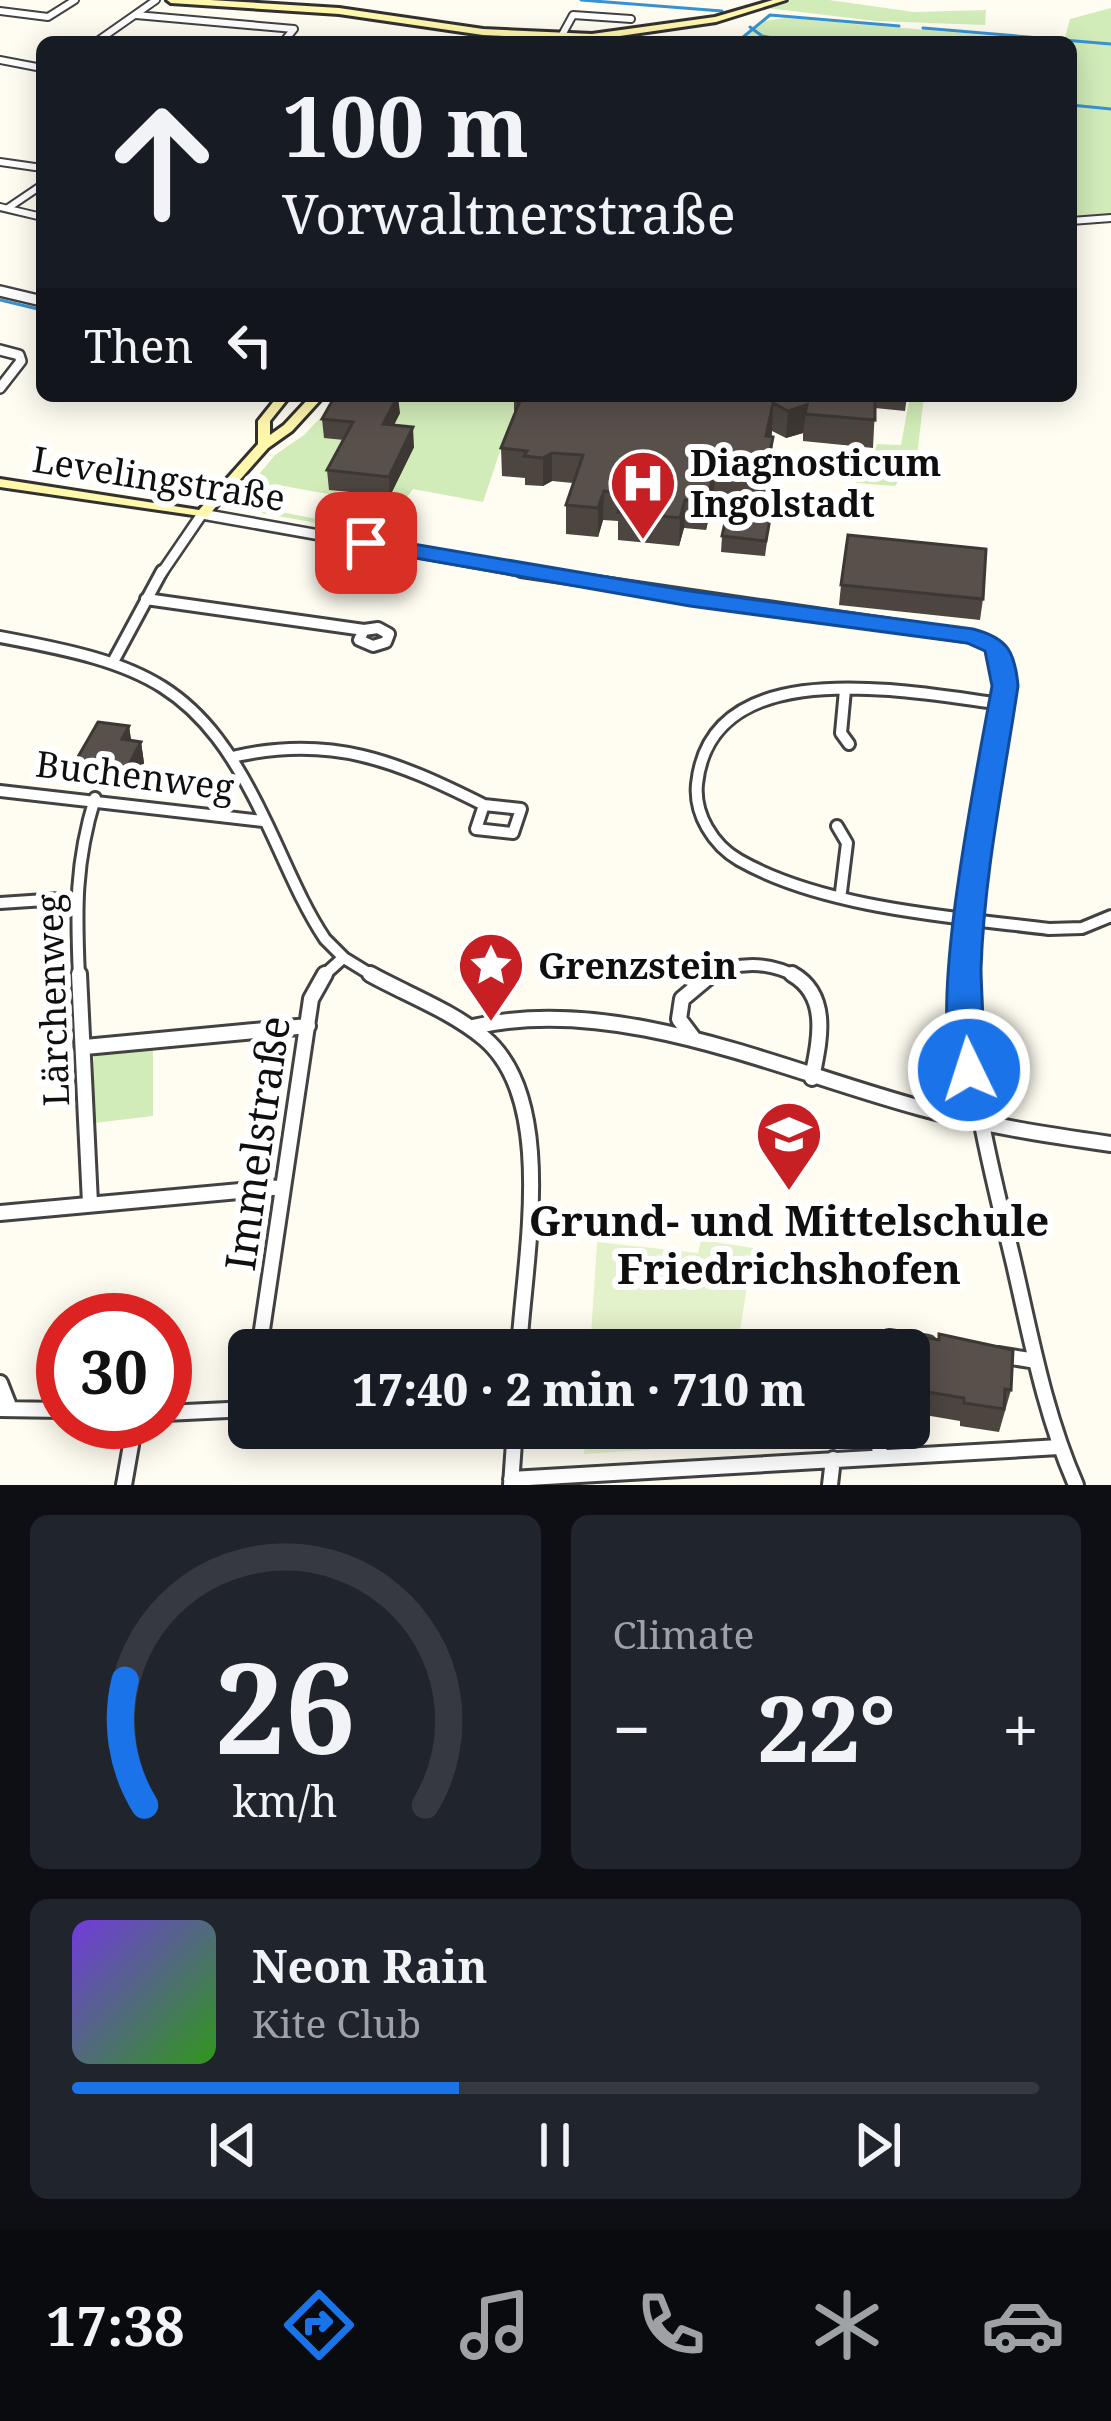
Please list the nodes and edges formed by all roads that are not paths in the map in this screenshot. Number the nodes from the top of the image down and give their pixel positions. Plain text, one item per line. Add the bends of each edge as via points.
1 (75, 0) edge
2 (156, 0) edge
3 (171, 0) edge
4 (782, 0) edge
5 (0, 10) edge
6 (136, 16) junction
7 (631, 20) dead end
8 (562, 35) junction
9 (105, 36) edge
10 (289, 36) edge
11 (568, 36) edge
12 (637, 36) edge
13 (0, 60) edge
14 (36, 67) edge
15 (0, 162) edge
16 (36, 167) edge
17 (36, 188) edge
18 (4, 207) edge
19 (36, 215) edge
20 (1111, 218) edge
21 (1077, 221) edge
22 (0, 291) edge
23 (36, 300) edge
24 (0, 350) edge
25 (0, 388) edge
26 (280, 402) edge
27 (312, 402) edge
28 (264, 425) junction
29 (288, 428) junction
30 (264, 445) junction
31 (0, 484) edge
32 (202, 514) junction
33 (146, 599) junction
34 (364, 630) dead end
35 (0, 638) edge
36 (113, 662) junction
37 (845, 690) junction
38 (1003, 704) junction
39 (849, 744) dead end
40 (232, 757) junction
41 (0, 790) edge
42 (95, 798) junction
43 (484, 805) dead end
44 (263, 820) junction
45 (837, 826) dead end
46 (841, 892) junction
47 (75, 898) junction
48 (0, 903) edge
49 (968, 916) junction
50 (1111, 916) edge
51 (343, 958) junction
52 (308, 1026) junction
53 (473, 1028) junction
54 (699, 1042) junction
55 (85, 1047) junction
56 (812, 1078) junction
57 (980, 1123) junction
58 (1111, 1144) edge
59 (283, 1186) junction
60 (90, 1203) junction
61 (0, 1213) edge
62 (262, 1329) edge
63 (520, 1329) edge
64 (930, 1345) edge
65 (952, 1348) edge
66 (973, 1351) edge
67 (1036, 1361) junction
68 (0, 1383) edge
69 (5, 1408) edge
70 (36, 1409) edge
71 (228, 1410) edge
72 (192, 1412) edge
73 (1059, 1447) junction
74 (131, 1449) edge
75 (513, 1449) edge
76 (880, 1449) edge
77 (879, 1456) junction
78 (833, 1459) junction
79 (511, 1482) edge
80 (124, 1485) edge
81 (830, 1485) edge
82 (1076, 1485) edge

1 - 5 street via 48,17
2 - 6 street
3 - 8 street
4 - 12 street
6 - 9 street
6 - 10 street via 295,29
7 - 8 street via 573,15
8 - 11 street
13 - 14 street
15 - 16 street
17 - 18 street
18 - 19 street
20 - 21 street
22 - 23 street
24 - 25 street via 20,361
26 - 28 street
27 - 29 street
28 - 29 street
28 - 30 street
29 - 30 street
30 - 32 street
31 - 32 street, Levelingstraße
32 - 33 street
32 - 38 street, Levelingstraße via 572,580 973,637 994,646 1005,666
33 - 34 street
33 - 36 street
35 - 36 street
36 - 40 street via 186,701
37 - 38 street
37 - 39 street via 841,733
37 - 46 street via 795,692 740,707 706,741 696,788 704,824 737,859
38 - 49 street
40 - 43 street via 289,746 355,751
40 - 44 street
41 - 42 street, Buchenweg
42 - 44 street, Buchenweg
42 - 47 street, Lärchenweg
44 - 51 street via 318,928
45 - 46 street via 847,843
46 - 49 street
47 - 48 street
47 - 55 street, Lärchenweg
49 - 50 street via 1049,929
49 - 57 street via 964,1027
51 - 52 street, Immelstraße via 318,981
51 - 53 street
52 - 55 street
52 - 59 street, Immelstraße
53 - 54 street via 530,1015
53 - 63 street via 506,1057 529,1102
54 - 56 street
54 - 56 street via 679,1020 688,990 727,966 767,965 795,976 818,1006
55 - 60 street, Lärchenweg
56 - 57 street
57 - 58 street
57 - 67 street
59 - 60 street
59 - 62 street, Immelstraße
60 - 61 street
64 - 65 street
66 - 67 street
67 - 73 street
68 - 69 street
69 - 70 street
71 - 72 street
73 - 77 street
73 - 82 street
74 - 80 street
75 - 79 street
76 - 77 street
77 - 78 street
78 - 79 street
78 - 81 street

